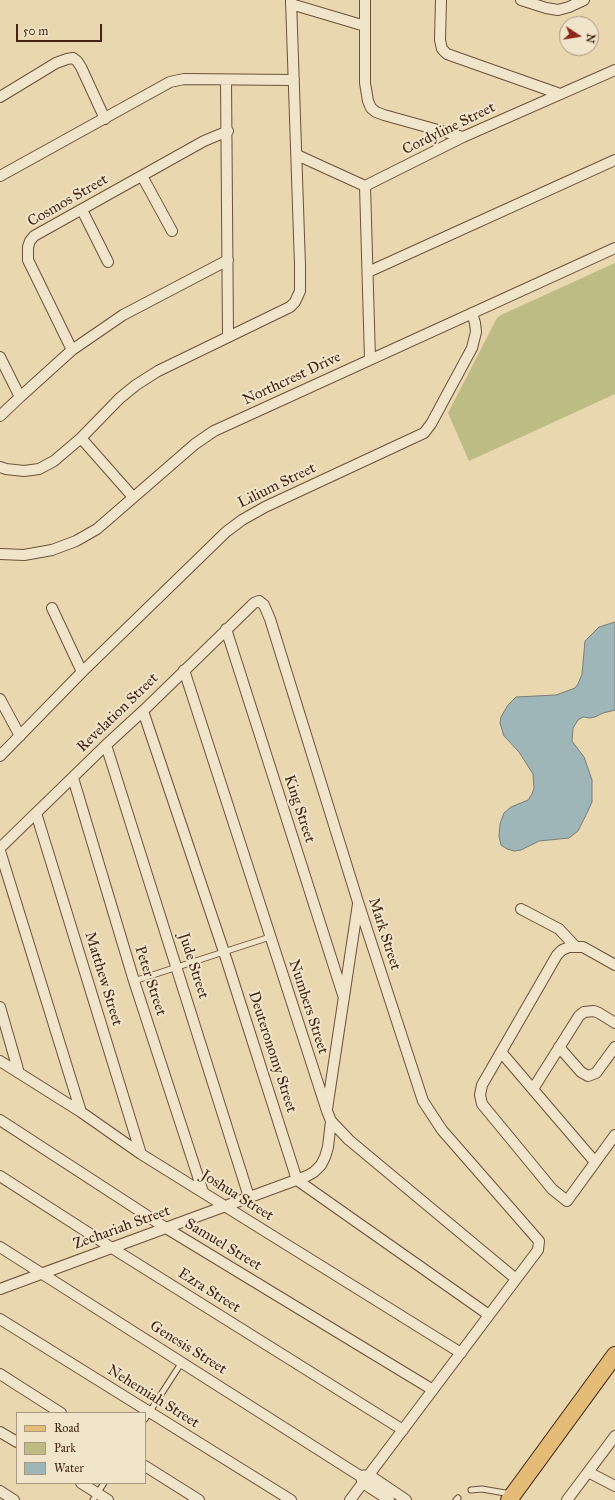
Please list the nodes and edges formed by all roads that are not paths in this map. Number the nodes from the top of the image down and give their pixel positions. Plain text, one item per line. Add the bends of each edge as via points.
1 (365, 0) edge
2 (441, 0) edge
3 (584, 0) edge
4 (527, 1) edge
5 (291, 2) edge
6 (365, 26) junction
7 (615, 70) edge
8 (226, 80) junction
9 (294, 80) junction
10 (560, 94) junction
11 (0, 97) edge
12 (105, 118) junction
13 (228, 131) junction
14 (463, 137) junction
15 (297, 155) junction
16 (615, 160) edge
17 (0, 176) edge
18 (142, 176) junction
19 (365, 186) junction
20 (82, 210) junction
21 (172, 231) dead end
22 (615, 248) edge
23 (228, 260) junction
24 (108, 262) dead end
25 (368, 272) junction
26 (472, 313) junction
27 (228, 336) junction
28 (72, 350) junction
29 (0, 357) edge
30 (370, 359) junction
31 (20, 397) junction
32 (0, 416) edge
33 (81, 438) junction
34 (0, 467) edge
35 (133, 497) junction
36 (0, 554) edge
37 (259, 601) joint
38 (52, 608) dead end
39 (226, 629) junction
40 (184, 670) junction
41 (82, 672) junction
42 (0, 699) edge
43 (144, 711) junction
44 (20, 736) junction
45 (106, 745) junction
46 (0, 756) edge
47 (72, 778) junction
48 (36, 813) junction
49 (0, 848) edge
50 (0, 851) edge
51 (358, 902) junction
52 (521, 909) dead end
53 (270, 937) junction
54 (575, 946) junction
55 (224, 952) junction
56 (615, 965) edge
57 (177, 967) junction
58 (134, 981) junction
59 (344, 998) junction
60 (0, 1007) edge
61 (615, 1023) edge
62 (559, 1047) junction
63 (615, 1047) edge
64 (501, 1052) junction
65 (0, 1061) edge
66 (19, 1073) junction
67 (533, 1089) junction
68 (82, 1112) junction
69 (329, 1116) junction
70 (0, 1120) edge
71 (615, 1135) edge
72 (141, 1154) junction
73 (595, 1162) junction
74 (0, 1176) edge
75 (297, 1180) junction
76 (203, 1192) junction
77 (249, 1197) junction
78 (226, 1206) junction
79 (166, 1228) junction
80 (0, 1247) edge
81 (112, 1248) junction
82 (41, 1274) junction
83 (516, 1279) junction
84 (0, 1289) edge
85 (489, 1315) junction
86 (0, 1319) edge
87 (461, 1353) junction
88 (615, 1355) edge
89 (182, 1362) junction
90 (0, 1374) edge
91 (433, 1390) junction
92 (59, 1412) edge
93 (141, 1412) edge
94 (147, 1416) edge
95 (403, 1430) junction
96 (0, 1432) edge
97 (615, 1437) edge
98 (16, 1441) edge
99 (146, 1467) edge
100 (588, 1472) junction
101 (364, 1478) junction
102 (82, 1484) edge
103 (103, 1484) edge
104 (615, 1486) edge
105 (471, 1490) dead end
106 (0, 1491) edge
107 (95, 1497) edge
108 (512, 1497) edge
109 (14, 1500) edge
110 (108, 1500) edge
111 (199, 1500) edge
112 (291, 1500) edge
113 (350, 1500) edge
114 (389, 1500) edge
115 (406, 1500) edge
116 (567, 1500) edge

1 - 6 street
2 - 10 street via 440,40 442,49 447,54
3 - 4 street via 558,10
5 - 6 street
5 - 9 street
6 - 14 street via 365,83 371,108 384,115
7 - 10 street, Cordyline Street
8 - 9 street
8 - 12 street via 184,79 170,82
8 - 13 street
9 - 15 street
10 - 14 street, Cordyline Street
11 - 12 street via 56,63 73,58 81,67
12 - 17 street
13 - 18 street, Cosmos Street via 204,141
13 - 23 street
14 - 19 street, Cordyline Street
15 - 19 street
15 - 27 street via 300,291 290,307
16 - 25 street
18 - 20 street, Cosmos Street
18 - 21 street
19 - 25 street
20 - 24 street
20 - 28 street, Cosmos Street via 34,236 28,247 28,260
22 - 26 street, Northcrest Drive
23 - 27 street
23 - 28 street via 123,315
25 - 30 street
26 - 30 street, Northcrest Drive
26 - 41 street, Lilium Street via 476,332 472,348 424,433 242,520 226,532
27 - 33 street via 158,371 136,385
28 - 31 street
29 - 31 street
30 - 35 street, Northcrest Drive via 214,431
31 - 32 street
33 - 34 street via 54,461 39,469 24,471
33 - 35 street
35 - 36 street, Northcrest Drive via 97,530 76,541 52,550 24,555
37 - 39 street, Revelation Street
37 - 51 street, Mark Street via 264,605 270,619
38 - 41 street
39 - 40 street, Revelation Street
39 - 59 street, King Street
40 - 43 street, Revelation Street
40 - 53 street, Numbers Street
41 - 44 street, Lilium Street
42 - 44 street
43 - 45 street, Revelation Street
43 - 55 street, Deuteronomy Street
44 - 46 street, Lilium Street
45 - 47 street, Revelation Street
45 - 57 street, Jude Street
47 - 48 street, Revelation Street
47 - 58 street, Peter Street
48 - 49 street, Revelation Street
48 - 72 street, Matthew Street
50 - 68 street
51 - 59 street, Zechariah Street
51 - 83 street, Mark Street via 424,1101 442,1130 538,1239 538,1250
52 - 54 street via 560,929
53 - 55 lane
53 - 69 street, Numbers Street
54 - 56 street via 590,950
54 - 64 street via 562,950 557,955
55 - 57 lane
55 - 75 street, Deuteronomy Street
57 - 58 lane
57 - 77 street, Jude Street
58 - 76 street, Peter Street
59 - 69 street, Zechariah Street
60 - 66 street
61 - 62 street via 594,1011 584,1012
62 - 63 street via 588,1076 596,1073
62 - 67 street
64 - 67 street
64 - 73 street via 482,1085 480,1099 552,1189 567,1201
65 - 66 street, Joshua Street
66 - 68 street, Joshua Street
67 - 73 street
68 - 72 street, Joshua Street
69 - 75 street, Zechariah Street via 328,1147 321,1165 314,1172
69 - 83 street, Numbers Street via 349,1140
70 - 79 street, Samuel Street
71 - 73 street
72 - 76 street, Joshua Street
74 - 81 street, Ezra Street
75 - 77 street, Zechariah Street
75 - 85 street
76 - 78 street, Joshua Street
77 - 78 street, Zechariah Street
78 - 79 street, Zechariah Street
78 - 87 street, Joshua Street
79 - 81 street, Zechariah Street
79 - 91 street, Samuel Street
80 - 82 street, Genesis Street
81 - 82 street, Zechariah Street
81 - 95 street, Ezra Street
82 - 84 street, Zechariah Street
82 - 89 street, Genesis Street
83 - 85 street
85 - 87 street
86 - 93 street, Nehemiah Street
87 - 91 street
88 - 108 main road
89 - 94 lane
89 - 101 street, Genesis Street
90 - 92 street
91 - 95 street
94 - 112 street, Nehemiah Street
95 - 101 street
96 - 98 street
97 - 100 street
99 - 111 street
100 - 104 street
100 - 116 street
101 - 113 street
101 - 114 street, Genesis Street
101 - 115 street, Genesis Street
102 - 107 street
103 - 107 lane
105 - 108 lane via 482,1488
106 - 109 street
107 - 110 street

